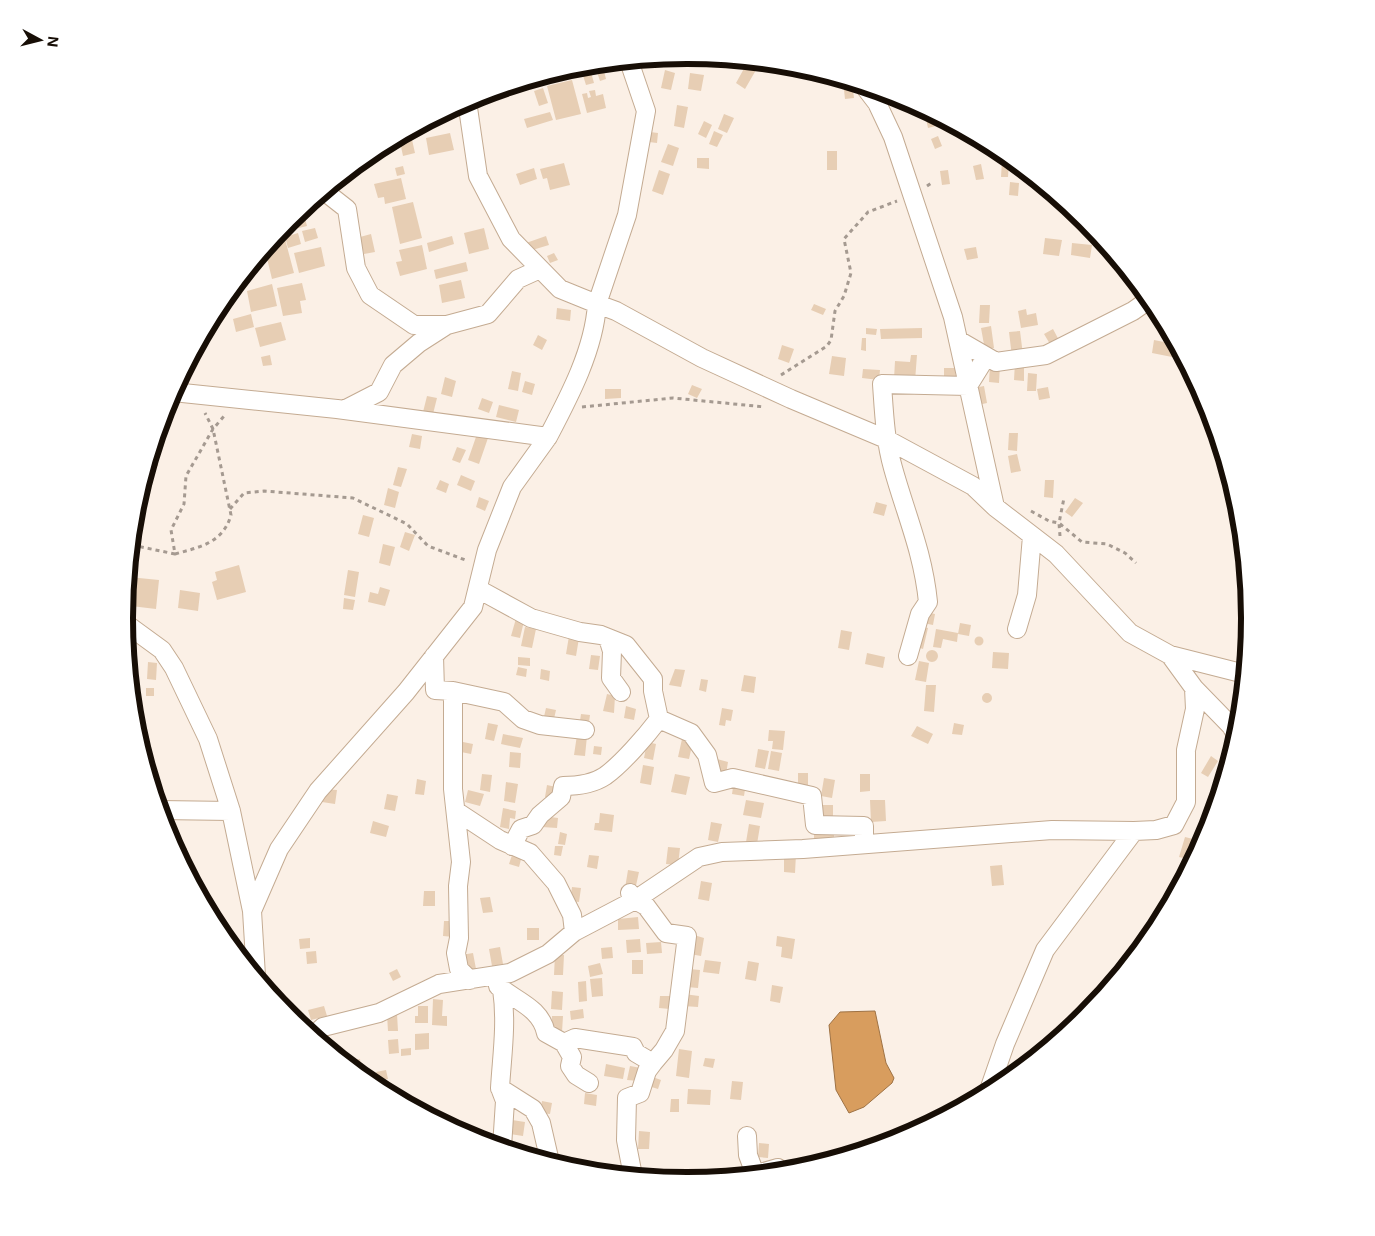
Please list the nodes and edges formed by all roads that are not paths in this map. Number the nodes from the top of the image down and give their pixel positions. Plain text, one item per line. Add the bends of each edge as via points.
1 (632, 67) edge
2 (871, 95) edge
3 (468, 109) edge
4 (330, 194) edge
5 (540, 269) junction
6 (1143, 303) edge
7 (597, 304) junction
8 (447, 325) junction
9 (958, 340) junction
10 (986, 357) junction
11 (968, 386) junction
12 (181, 393) edge
13 (344, 410) junction
14 (548, 437) junction
15 (886, 439) junction
16 (995, 507) junction
17 (1032, 536) junction
18 (478, 589) junction
19 (1016, 629) dead end
20 (133, 630) edge
21 (608, 638) junction
22 (1170, 655) junction
23 (434, 656) junction
24 (908, 656) dead end
25 (1239, 672) edge
26 (1194, 688) junction
27 (453, 690) junction
28 (621, 692) dead end
29 (659, 719) junction
30 (1231, 726) edge
31 (585, 730) dead end
32 (168, 810) edge
33 (231, 811) junction
34 (456, 811) junction
35 (1134, 831) junction
36 (864, 843) junction
37 (512, 846) junction
38 (632, 897) junction
39 (252, 911) junction
40 (574, 932) junction
41 (458, 962) junction
42 (255, 964) edge
43 (476, 979) junction
44 (440, 984) junction
45 (502, 989) junction
46 (318, 1031) edge
47 (564, 1043) junction
48 (653, 1063) junction
49 (992, 1081) edge
50 (589, 1084) dead end
51 (500, 1088) junction
52 (748, 1136) dead end
53 (502, 1140) edge
54 (548, 1154) edge
55 (632, 1169) edge
56 (753, 1169) edge

1 - 7 street via 646,111 626,215
2 - 9 street via 893,137
3 - 5 street via 478,176 510,239
4 - 8 street via 347,209 356,268 370,296 414,324
5 - 7 street via 560,289
5 - 8 street via 518,279 488,314
6 - 10 street via 1046,355 996,362
7 - 14 street via 596,326 563,409
7 - 15 street via 702,358
8 - 13 street via 393,365 379,392
9 - 10 street
9 - 11 street
10 - 11 street
11 - 15 street via 882,384
11 - 16 street
12 - 13 street
13 - 14 street
14 - 18 street via 512,487 487,550
15 - 16 street via 973,486
15 - 24 street via 915,534 928,602 920,614
16 - 17 street
17 - 19 street via 1027,595
17 - 22 street via 1056,554 1130,633
18 - 21 street via 531,618
18 - 23 street via 473,607
20 - 33 street via 162,650 174,668 208,739
21 - 28 street via 612,651 611,678
21 - 29 street via 626,645 653,679
22 - 25 street
22 - 26 street
23 - 27 street via 435,690
23 - 39 street via 318,791 279,849
26 - 30 street
26 - 35 street via 1196,709 1186,750 1186,802 1174,825
27 - 31 street via 504,702 523,719 540,725
27 - 34 street
29 - 36 street via 691,733 707,755 714,783 733,778 812,796 815,824 864,826
29 - 37 street via 604,776 579,786 563,786 561,797 533,825 521,829
32 - 33 street
33 - 39 street
34 - 37 street
34 - 41 street via 461,862
35 - 36 street via 1052,830
35 - 49 street via 1045,950
36 - 38 street via 722,852 699,858
37 - 40 street via 530,853 556,883 572,916
38 - 40 street
38 - 48 street via 646,906 666,933 687,936 675,1030
39 - 42 street
40 - 43 street via 548,954 510,973
41 - 43 street via 459,969
41 - 44 street
43 - 44 street
43 - 45 street
44 - 46 street via 379,1013 323,1027
45 - 47 street via 528,1006 544,1023 546,1033
45 - 51 street via 505,1007
47 - 48 street via 575,1038 633,1047
47 - 50 street via 572,1056 570,1066 576,1076
48 - 55 street via 640,1093 627,1098 626,1140
51 - 53 street via 505,1102
51 - 54 street via 533,1109 541,1124
52 - 56 street via 748,1155

